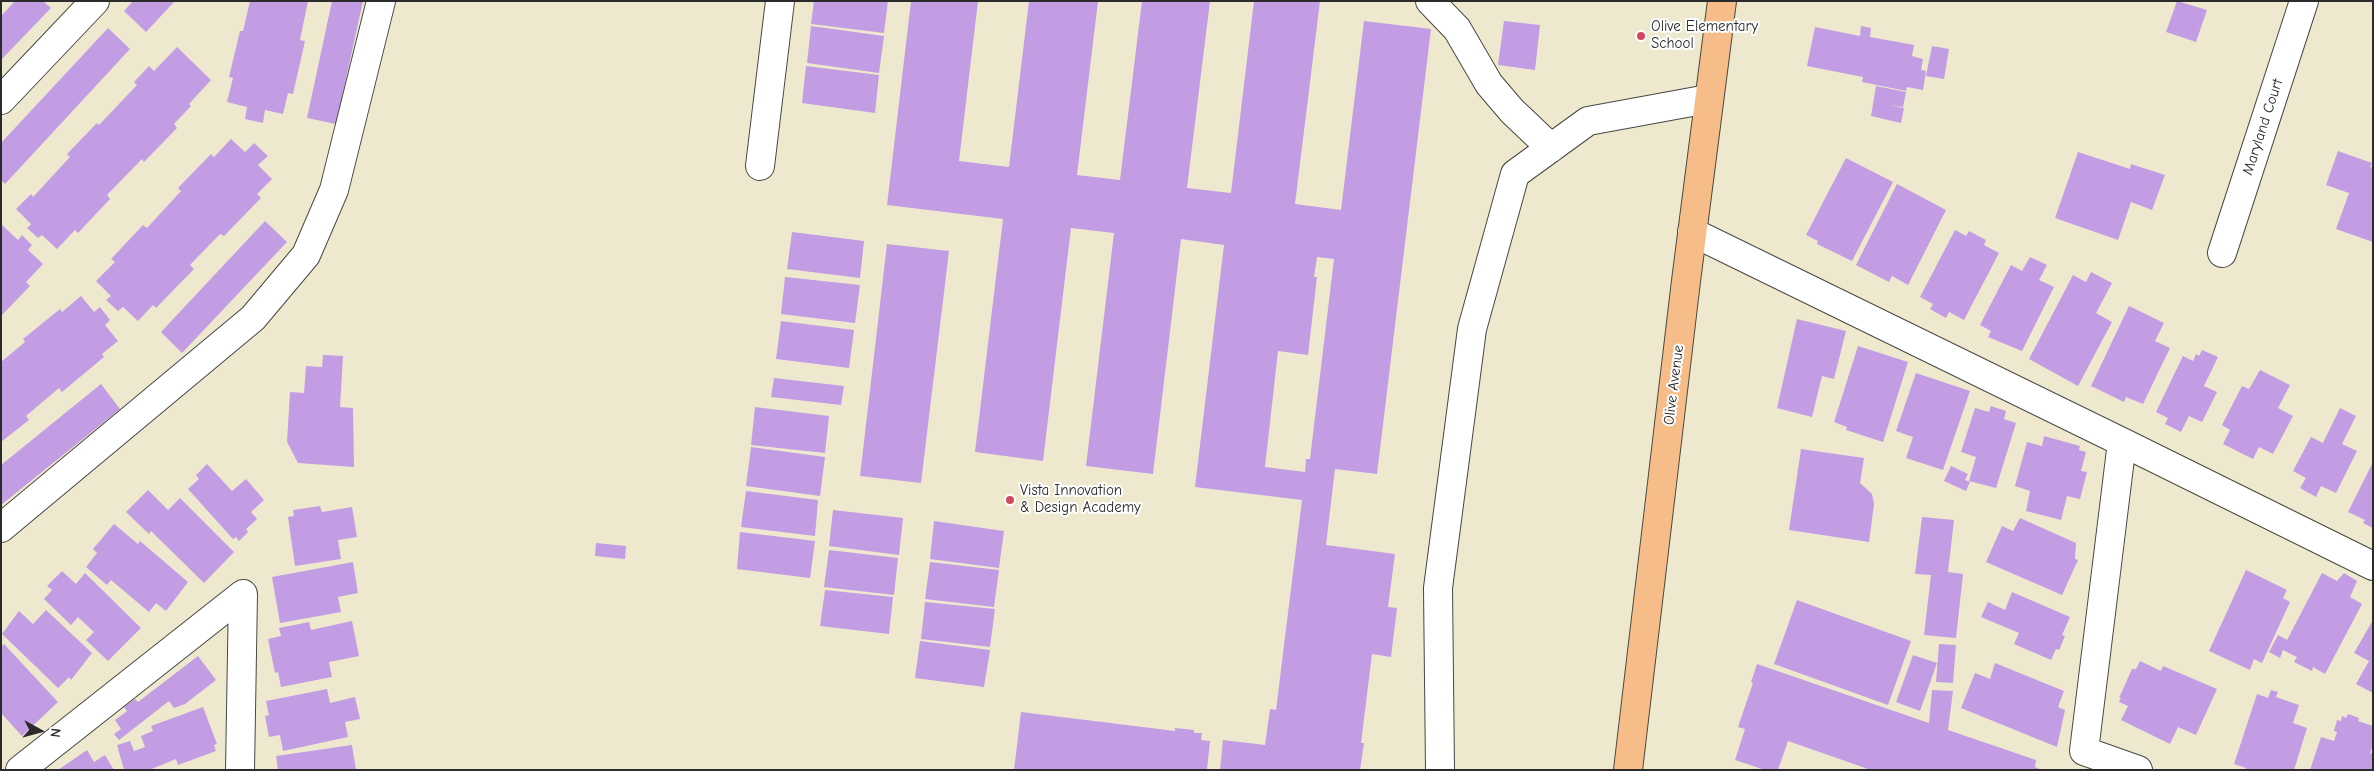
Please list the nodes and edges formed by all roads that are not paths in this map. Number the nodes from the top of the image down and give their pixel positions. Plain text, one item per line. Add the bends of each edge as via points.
1 (95, 1) edge
2 (381, 1) edge
3 (780, 1) edge
4 (1430, 1) edge
5 (1722, 1) edge
6 (2304, 1) edge
7 (1708, 99) junction
8 (1, 100) edge
9 (1551, 148) junction
10 (760, 166) dead end
11 (1692, 232) junction
12 (2222, 253) dead end
13 (2122, 442) junction
14 (1, 528) edge
15 (2373, 566) edge
16 (20, 770) edge
17 (240, 770) edge
18 (1440, 770) edge
19 (1628, 770) edge
20 (2138, 770) edge

1 - 8 street
2 - 14 street via 334,190 306,256 253,318
3 - 10 street
4 - 9 street via 1457,29 1489,84
5 - 7 main road, Olive Avenue
6 - 12 street, Maryland Court
7 - 9 street via 1588,121
7 - 11 main road, Olive Avenue
9 - 18 street via 1515,174 1472,329 1438,588
11 - 13 street
11 - 19 main road, Olive Avenue
13 - 15 street
13 - 20 street via 2084,751
16 - 17 street via 243,594

